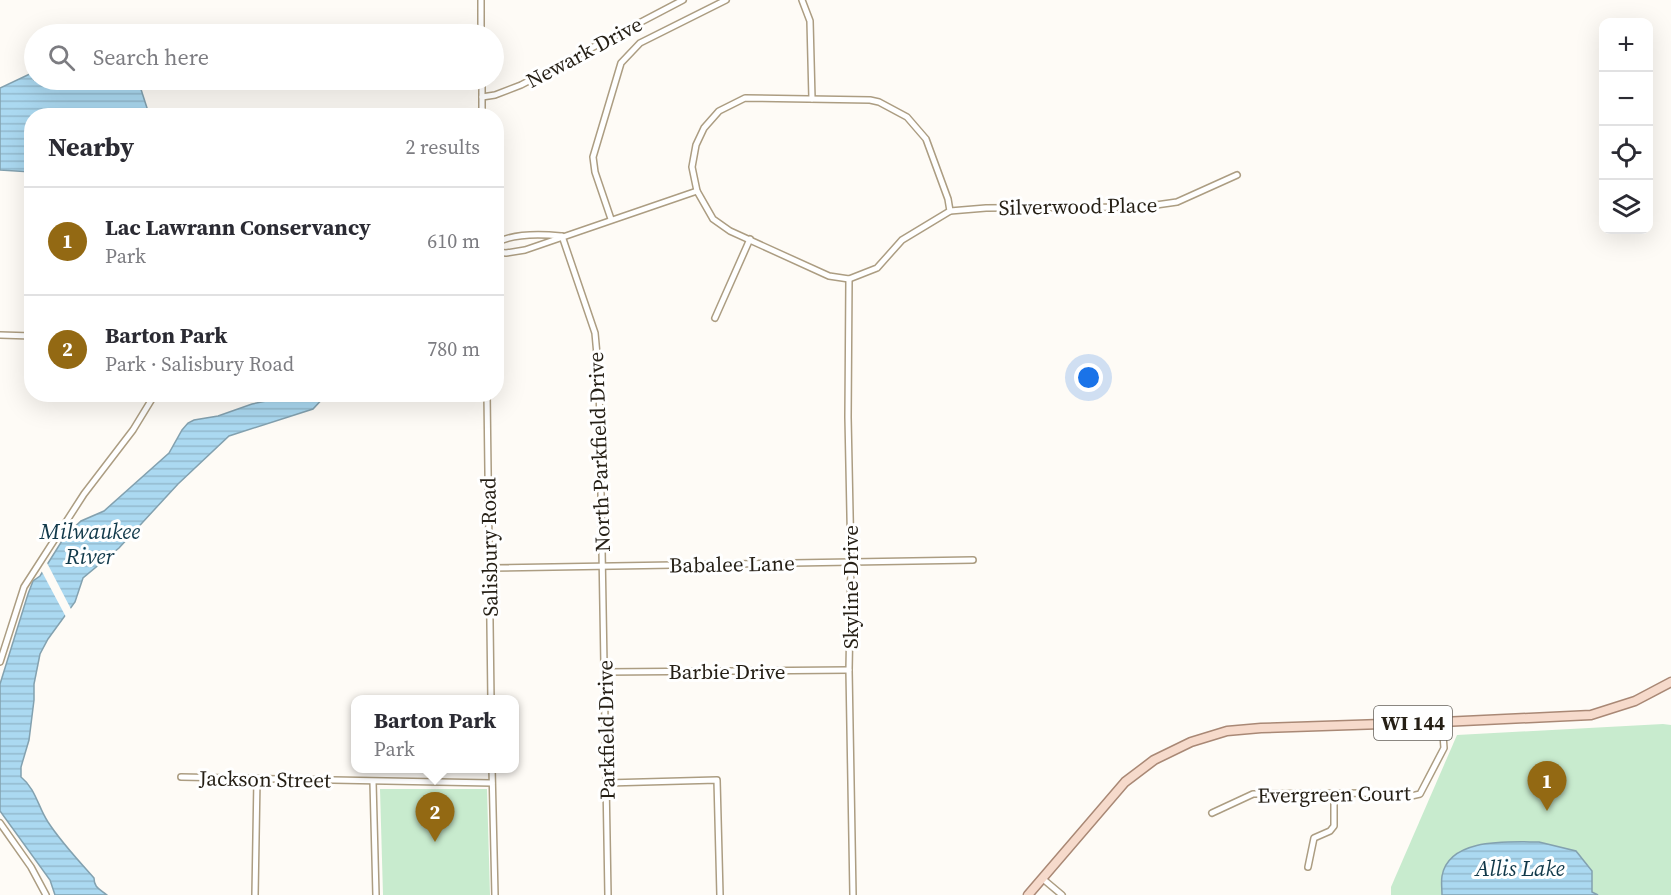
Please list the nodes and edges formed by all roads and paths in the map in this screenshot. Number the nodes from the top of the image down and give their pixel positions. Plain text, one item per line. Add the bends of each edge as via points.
1 (481, 0) edge
2 (683, 0) edge
3 (726, 0) edge
4 (802, 0) edge
5 (481, 24) edge
6 (482, 90) edge
7 (482, 96) junction
8 (812, 99) junction
9 (482, 108) edge
10 (1237, 175) dead end
11 (697, 191) junction
12 (950, 211) junction
13 (611, 219) junction
14 (562, 236) junction
15 (504, 238) edge
16 (750, 239) junction
17 (504, 254) edge
18 (849, 279) junction
19 (715, 318) dead end
20 (0, 335) edge
21 (24, 336) edge
22 (150, 402) edge
23 (487, 402) edge
24 (973, 560) dead end
25 (851, 562) junction
26 (603, 565) junction
27 (490, 568) junction
28 (0, 662) edge
29 (849, 670) junction
30 (605, 672) junction
31 (1671, 682) edge
32 (491, 695) edge
33 (1442, 723) junction
34 (492, 773) edge
35 (181, 777) dead end
36 (256, 779) junction
37 (373, 782) junction
38 (492, 783) junction
39 (607, 783) junction
40 (1334, 793) junction
41 (1212, 813) dead end
42 (0, 823) edge
43 (1308, 867) dead end
44 (1043, 879) junction
45 (46, 895) edge
46 (255, 895) edge
47 (376, 895) edge
48 (495, 895) edge
49 (608, 895) edge
50 (720, 895) edge
51 (854, 895) edge
52 (1028, 895) edge
53 (1062, 895) edge

1 - 5 street
2 - 7 street, Newark Drive via 521,85
3 - 13 street via 640,44 621,63 593,157
4 - 8 street via 810,21
6 - 7 street
7 - 9 street
8 - 11 street via 745,98 719,111 696,145 692,167
8 - 12 street via 879,102 907,117 926,140
10 - 12 street, Silverwood Place via 1178,202 1142,207
11 - 13 street
11 - 16 street via 713,219
12 - 18 street via 902,240 877,268
13 - 14 street
14 - 15 street
14 - 17 street
14 - 26 street, North Parkfield Drive via 595,333
16 - 18 street via 829,276
16 - 19 street
18 - 25 street, Skyline Drive
20 - 21 street
22 - 28 street via 24,586
23 - 27 street, Salisbury Road
24 - 25 street, Babalee Lane
25 - 26 street, Babalee Lane
25 - 29 street, Skyline Drive
26 - 27 street, Babalee Lane
26 - 30 street, Parkfield Drive
27 - 32 street, Salisbury Road
29 - 30 street, Barbie Drive
29 - 51 street, Skyline Drive
30 - 39 street, Parkfield Drive
31 - 33 main road, WI 144 via 1635,701 1592,715
33 - 40 street, Evergreen Court via 1444,748 1420,794 1407,797
33 - 44 main road, WI 144 via 1261,728 1227,731 1191,742 1154,760 1125,782
34 - 38 street
35 - 36 street, Jackson Street
36 - 37 street, Jackson Street
36 - 46 street
37 - 38 street, Jackson Street
37 - 47 street
38 - 48 street
39 - 49 street, Parkfield Drive
39 - 50 street via 717,780
40 - 41 street, Evergreen Court via 1254,794
40 - 43 street via 1334,826 1314,838
42 - 45 street via 32,867
44 - 52 main road, WI 144
44 - 53 street

